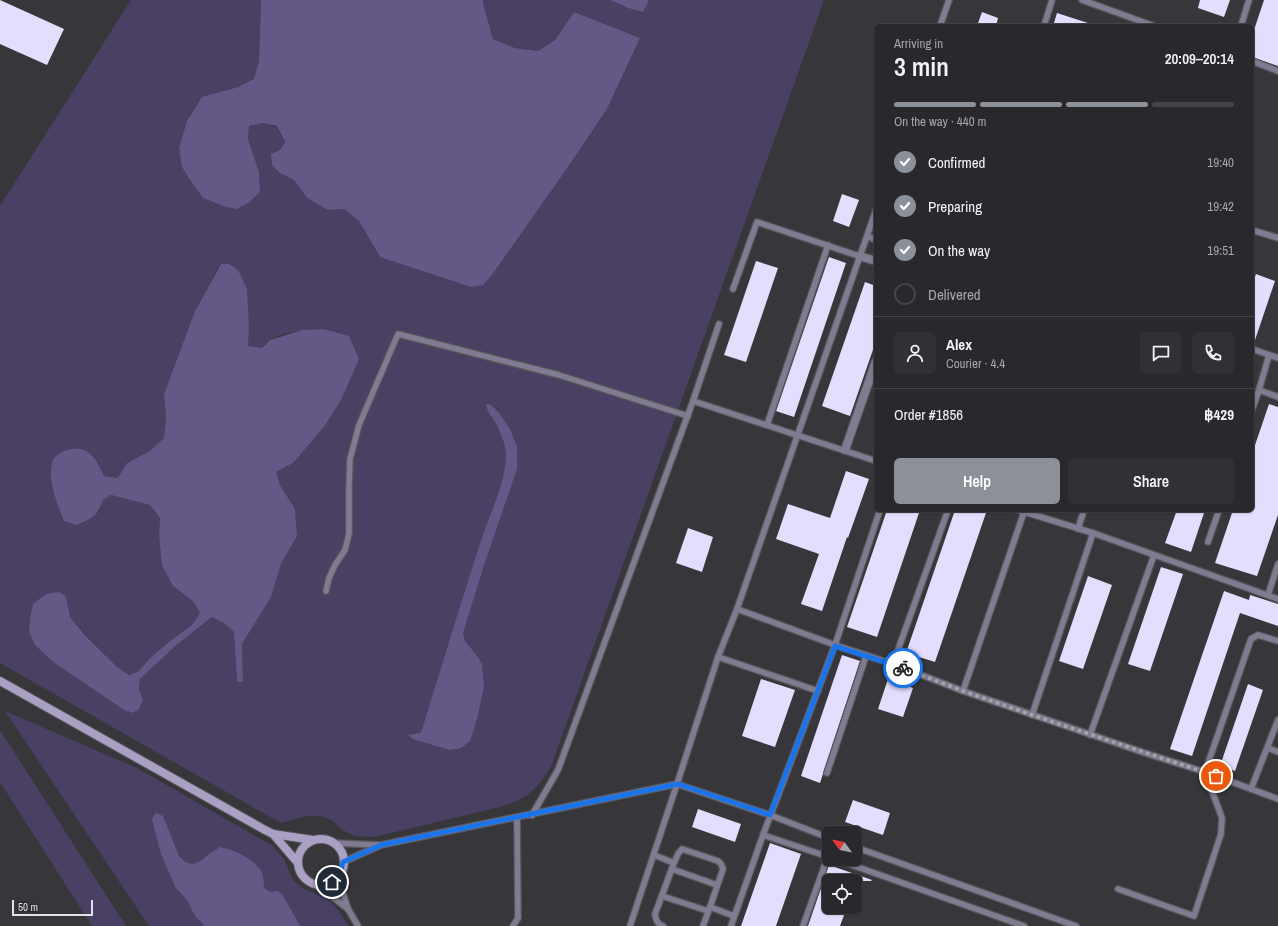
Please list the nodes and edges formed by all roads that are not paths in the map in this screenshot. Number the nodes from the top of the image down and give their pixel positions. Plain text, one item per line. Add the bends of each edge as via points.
1 (949, 0) edge
2 (1052, 0) edge
3 (1082, 0) edge
4 (1249, 0) edge
5 (941, 24) edge
6 (1045, 24) edge
7 (1148, 24) edge
8 (1241, 24) edge
9 (1254, 63) edge
10 (1278, 71) edge
11 (874, 216) edge
12 (1254, 231) edge
13 (867, 236) junction
14 (1278, 238) edge
15 (874, 239) edge
16 (828, 245) junction
17 (859, 256) junction
18 (874, 260) edge
19 (732, 289) dead end
20 (719, 324) dead end
21 (1254, 350) edge
22 (1269, 355) junction
23 (1278, 358) edge
24 (874, 367) edge
25 (1259, 390) junction
26 (1278, 397) edge
27 (693, 401) junction
28 (1254, 404) edge
29 (688, 416) junction
30 (767, 425) junction
31 (797, 434) junction
32 (846, 450) junction
33 (874, 460) edge
34 (879, 512) edge
35 (947, 512) edge
36 (1021, 512) edge
37 (1024, 512) edge
38 (1083, 512) edge
39 (1218, 512) edge
40 (1078, 529) junction
41 (1093, 533) junction
42 (1208, 542) dead end
43 (1154, 555) junction
44 (1278, 564) edge
45 (326, 591) dead end
46 (1268, 596) junction
47 (1278, 599) edge
48 (737, 609) junction
49 (1278, 641) edge
50 (835, 646) junction
51 (866, 656) junction
52 (718, 657) junction
53 (893, 664) junction
54 (0, 681) edge
55 (818, 690) junction
56 (963, 691) junction
57 (1032, 715) junction
58 (1278, 720) edge
59 (1090, 735) junction
60 (1268, 748) junction
61 (1278, 752) edge
62 (1205, 772) junction
63 (826, 773) dead end
64 (678, 784) junction
65 (1251, 789) junction
66 (1278, 799) edge
67 (532, 815) junction
68 (770, 815) junction
69 (517, 818) junction
70 (273, 834) junction
71 (763, 835) junction
72 (822, 835) edge
73 (313, 840) junction
74 (333, 843) junction
75 (381, 845) junction
76 (862, 850) edge
77 (822, 855) edge
78 (654, 856) junction
79 (343, 862) junction
80 (298, 863) junction
81 (673, 866) junction
82 (825, 866) edge
83 (855, 866) edge
84 (338, 877) junction
85 (316, 884) junction
86 (717, 886) junction
87 (1118, 889) dead end
88 (662, 896) junction
89 (348, 909) junction
90 (709, 909) junction
91 (734, 916) junction
92 (358, 926) edge
93 (513, 926) edge
94 (630, 926) edge
95 (663, 926) edge
96 (703, 926) edge
97 (731, 926) edge
98 (803, 926) edge
99 (1024, 926) edge
100 (1076, 926) edge

1 - 5 lane
2 - 6 lane
3 - 7 lane
4 - 8 lane
9 - 10 lane
11 - 13 lane
12 - 14 lane
13 - 15 lane
13 - 17 lane
16 - 17 lane
16 - 19 lane via 757,222
16 - 30 lane
17 - 18 street
17 - 31 lane
20 - 27 lane
21 - 22 lane
22 - 23 lane
22 - 25 lane
24 - 32 street
25 - 26 lane
25 - 28 lane
27 - 29 lane
27 - 30 lane
29 - 45 lane via 559,375 398,334 358,425 350,459 349,534 345,550 335,565
29 - 67 lane via 558,770
30 - 31 lane
31 - 32 lane
31 - 48 lane
32 - 33 lane
34 - 50 lane
35 - 53 lane
36 - 56 lane
37 - 40 lane
38 - 40 lane
39 - 42 lane
40 - 41 lane
41 - 43 lane
41 - 57 lane
43 - 46 lane
43 - 59 lane
44 - 46 lane
46 - 47 lane
48 - 50 lane
48 - 52 lane
49 - 62 lane via 1258,635 1251,640
50 - 51 lane
50 - 55 lane
51 - 53 lane
51 - 63 lane
52 - 55 lane
52 - 64 lane
53 - 56 lane
54 - 70 street
55 - 68 lane
56 - 57 lane
57 - 59 lane
58 - 60 lane
59 - 62 lane
60 - 61 lane
60 - 65 lane
62 - 65 lane
62 - 87 lane via 1222,818 1221,834 1194,916
64 - 67 lane
64 - 68 lane
64 - 78 lane
65 - 66 lane
67 - 69 lane
68 - 71 lane
68 - 72 lane
69 - 75 lane
69 - 93 lane via 518,918
70 - 73 street
70 - 80 street
71 - 77 lane
71 - 91 lane
73 - 74 street via 327,840
73 - 80 street via 302,849
74 - 75 lane
74 - 79 street via 342,854
75 - 79 lane
76 - 100 lane
78 - 81 lane
78 - 94 lane
79 - 84 street
80 - 85 street via 303,876
81 - 86 lane
81 - 86 lane via 682,849 718,861 723,869
81 - 88 lane
82 - 98 lane
83 - 99 lane
84 - 85 street via 332,882
84 - 89 lane
85 - 89 lane
86 - 90 lane
88 - 90 lane
88 - 95 lane via 655,914 656,921
89 - 92 lane
90 - 91 lane
90 - 96 lane
91 - 97 lane

